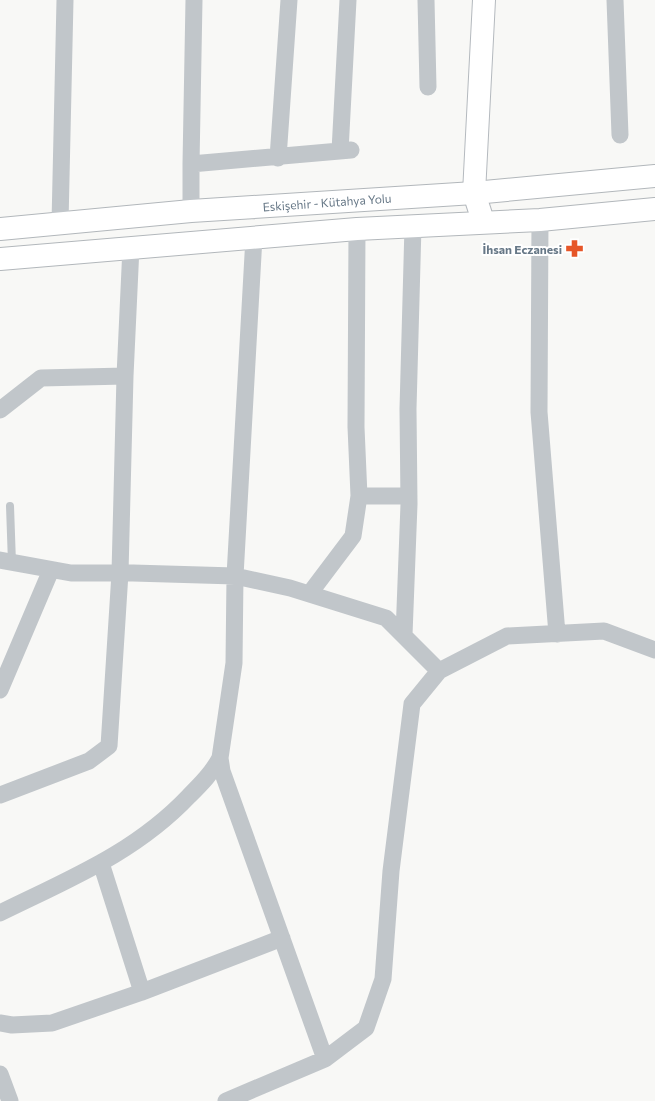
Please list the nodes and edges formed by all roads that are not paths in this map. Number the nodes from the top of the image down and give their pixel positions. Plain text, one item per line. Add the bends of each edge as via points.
1 (65, 0) edge
2 (194, 0) edge
3 (288, 0) edge
4 (348, 0) edge
5 (426, 0) edge
6 (484, 0) edge
7 (615, 0) edge
8 (428, 87) dead end
9 (620, 135) dead end
10 (278, 158) junction
11 (191, 164) junction
12 (655, 176) edge
13 (474, 193) junction
14 (655, 209) edge
15 (191, 211) junction
16 (540, 220) junction
17 (483, 221) junction
18 (60, 223) junction
19 (413, 226) junction
20 (0, 229) edge
21 (357, 229) junction
22 (254, 237) junction
23 (131, 247) junction
24 (0, 259) edge
25 (125, 376) junction
26 (0, 410) edge
27 (359, 496) junction
28 (409, 496) junction
29 (10, 506) dead end
30 (6, 562) edge
31 (51, 570) junction
32 (120, 573) junction
33 (235, 576) junction
34 (310, 593) junction
35 (557, 634) junction
36 (404, 635) junction
37 (655, 650) edge
38 (439, 671) junction
39 (0, 690) edge
40 (220, 758) junction
41 (0, 795) edge
42 (101, 863) junction
43 (0, 913) edge
44 (282, 938) junction
45 (142, 992) junction
46 (0, 1023) edge
47 (325, 1059) junction
48 (0, 1074) edge
49 (10, 1101) edge
50 (226, 1101) edge

1 - 18 street
2 - 11 street
3 - 10 street
4 - 10 street via 346,151
5 - 8 street
6 - 13 main road
7 - 9 street
10 - 11 street
11 - 15 street
12 - 13 main road, Eskişehir - Kütahya Yolu via 559,183
13 - 15 main road, Eskişehir - Kütahya Yolu
13 - 17 main road
14 - 16 main road
15 - 18 main road, Eskişehir - Kütahya Yolu
16 - 17 main road
16 - 35 street via 539,412
17 - 19 main road
18 - 20 main road, Eskişehir - Kütahya Yolu
19 - 21 main road
19 - 28 street via 408,409
21 - 22 main road
21 - 27 street via 356,427
22 - 23 main road
22 - 33 street
23 - 24 main road
23 - 25 street
25 - 26 street via 41,378
25 - 32 street
27 - 28 street
27 - 34 street via 353,536
28 - 36 street
29 - 30 lane
30 - 31 street
31 - 32 street via 71,573
31 - 39 street
32 - 33 street
32 - 41 street via 109,746 88,761
33 - 34 street
33 - 40 street via 234,663
34 - 36 street via 386,618
35 - 37 street via 604,631
35 - 38 street via 507,636
36 - 38 street
38 - 47 street via 412,704 391,870 382,978 366,1028
40 - 42 street via 212,772 177,809 143,838
40 - 44 street via 222,771
42 - 43 street
42 - 45 street
44 - 45 street
44 - 47 street
45 - 46 street via 52,1023
47 - 50 street
48 - 49 street

